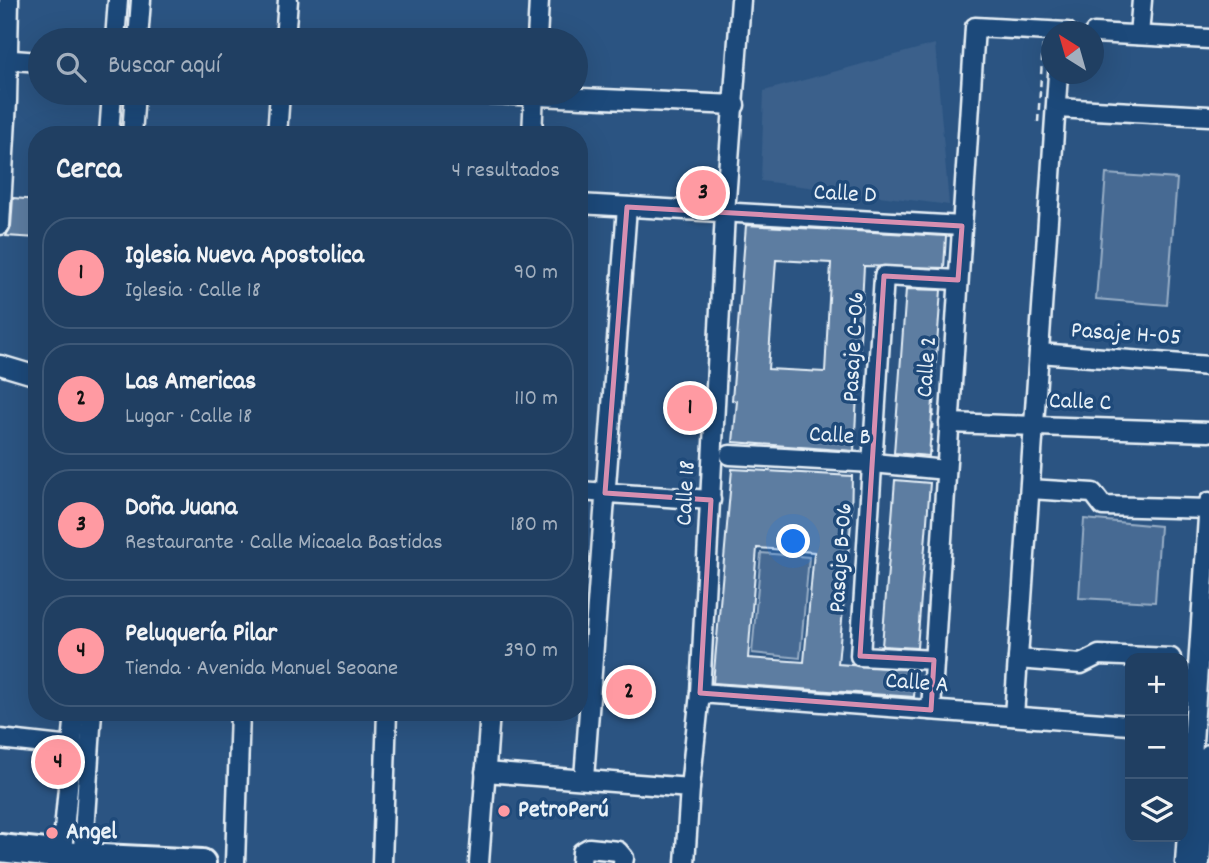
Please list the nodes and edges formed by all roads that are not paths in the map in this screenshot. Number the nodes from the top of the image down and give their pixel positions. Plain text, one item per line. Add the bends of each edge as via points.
1 (9, 0) edge
2 (118, 0) edge
3 (141, 0) edge
4 (288, 0) edge
5 (539, 0) edge
6 (741, 0) edge
7 (1142, 0) edge
8 (117, 28) edge
9 (139, 28) edge
10 (286, 28) edge
11 (538, 28) edge
12 (1041, 30) edge
13 (1104, 33) edge
14 (1139, 35) junction
15 (1209, 39) edge
16 (4, 59) edge
17 (28, 61) edge
18 (1057, 84) edge
19 (588, 98) edge
20 (111, 105) edge
21 (134, 105) edge
22 (279, 105) edge
23 (534, 105) edge
24 (735, 105) junction
25 (1056, 108) junction
26 (1209, 116) edge
27 (110, 126) edge
28 (133, 126) edge
29 (278, 126) edge
30 (532, 126) edge
31 (1, 185) edge
32 (588, 205) edge
33 (627, 207) junction
34 (725, 213) junction
35 (0, 225) edge
36 (962, 226) junction
37 (958, 280) junction
38 (1039, 353) junction
39 (0, 365) edge
40 (1209, 366) edge
41 (28, 373) edge
42 (949, 423) junction
43 (1034, 426) junction
44 (1209, 432) edge
45 (730, 455) dead end
46 (873, 463) junction
47 (946, 470) junction
48 (1030, 489) junction
49 (588, 492) edge
50 (605, 493) junction
51 (711, 500) junction
52 (1209, 502) edge
53 (1209, 509) edge
54 (1125, 656) edge
55 (1018, 659) junction
56 (1191, 659) edge
57 (934, 660) junction
58 (700, 693) junction
59 (931, 710) junction
60 (1014, 716) junction
61 (74, 721) edge
62 (91, 721) edge
63 (240, 721) edge
64 (387, 721) edge
65 (489, 721) edge
66 (1125, 725) edge
67 (1195, 730) edge
68 (0, 739) edge
69 (71, 747) junction
70 (1209, 754) edge
71 (485, 772) junction
72 (584, 778) junction
73 (690, 788) junction
74 (0, 848) edge
75 (72, 859) edge
76 (202, 863) edge
77 (235, 863) edge
78 (382, 863) edge
79 (479, 863) edge
80 (581, 863) edge
81 (623, 863) edge
82 (685, 863) edge
83 (1185, 863) edge
84 (1200, 863) edge

1 - 16 street
2 - 8 street
3 - 9 street
4 - 10 street
5 - 11 street
6 - 24 street, Calle 18
7 - 14 street
12 - 36 street, Calle 2 via 975,27
13 - 14 street
14 - 15 street
16 - 17 street
16 - 31 street
18 - 25 street
19 - 24 street
20 - 27 street
21 - 28 street
22 - 29 street
23 - 30 street
24 - 34 street, Calle 18
25 - 26 street
25 - 38 street
31 - 35 street
32 - 33 street, Calle D
33 - 34 street, Calle D
33 - 50 street
34 - 36 street, Calle D
34 - 51 street, Calle 18
36 - 37 street, Calle 2
37 - 42 street, Calle 2
37 - 46 street, Pasaje C-06 via 884,276
38 - 40 street, Pasaje H-05
38 - 43 street
39 - 41 street
42 - 43 street, Calle C
42 - 47 street, Calle 2
43 - 44 street, Calle C
43 - 48 street
45 - 46 street, Calle B
46 - 47 street, Calle B
46 - 57 street, Pasaje B-06 via 860,656
47 - 57 street, Calle 2
48 - 53 street via 1093,493 1103,506
48 - 55 street
49 - 50 street
50 - 51 street
50 - 72 street
51 - 58 street, Calle 18
52 - 53 street
53 - 56 street
54 - 55 street via 1099,655 1081,664
55 - 60 street
56 - 67 street
57 - 59 street, Calle 2
58 - 59 street, Calle A
58 - 73 street, Calle 18
59 - 60 street, Calle A
60 - 66 street, Calle A
61 - 69 street
62 - 75 street
63 - 77 street
64 - 78 street
65 - 71 street
67 - 83 street
68 - 69 street
69 - 75 street
70 - 84 street
71 - 72 street
71 - 79 street
72 - 73 street
73 - 82 street, Calle 18
74 - 75 highway
75 - 76 highway
80 - 81 street via 582,852 589,848 618,850

